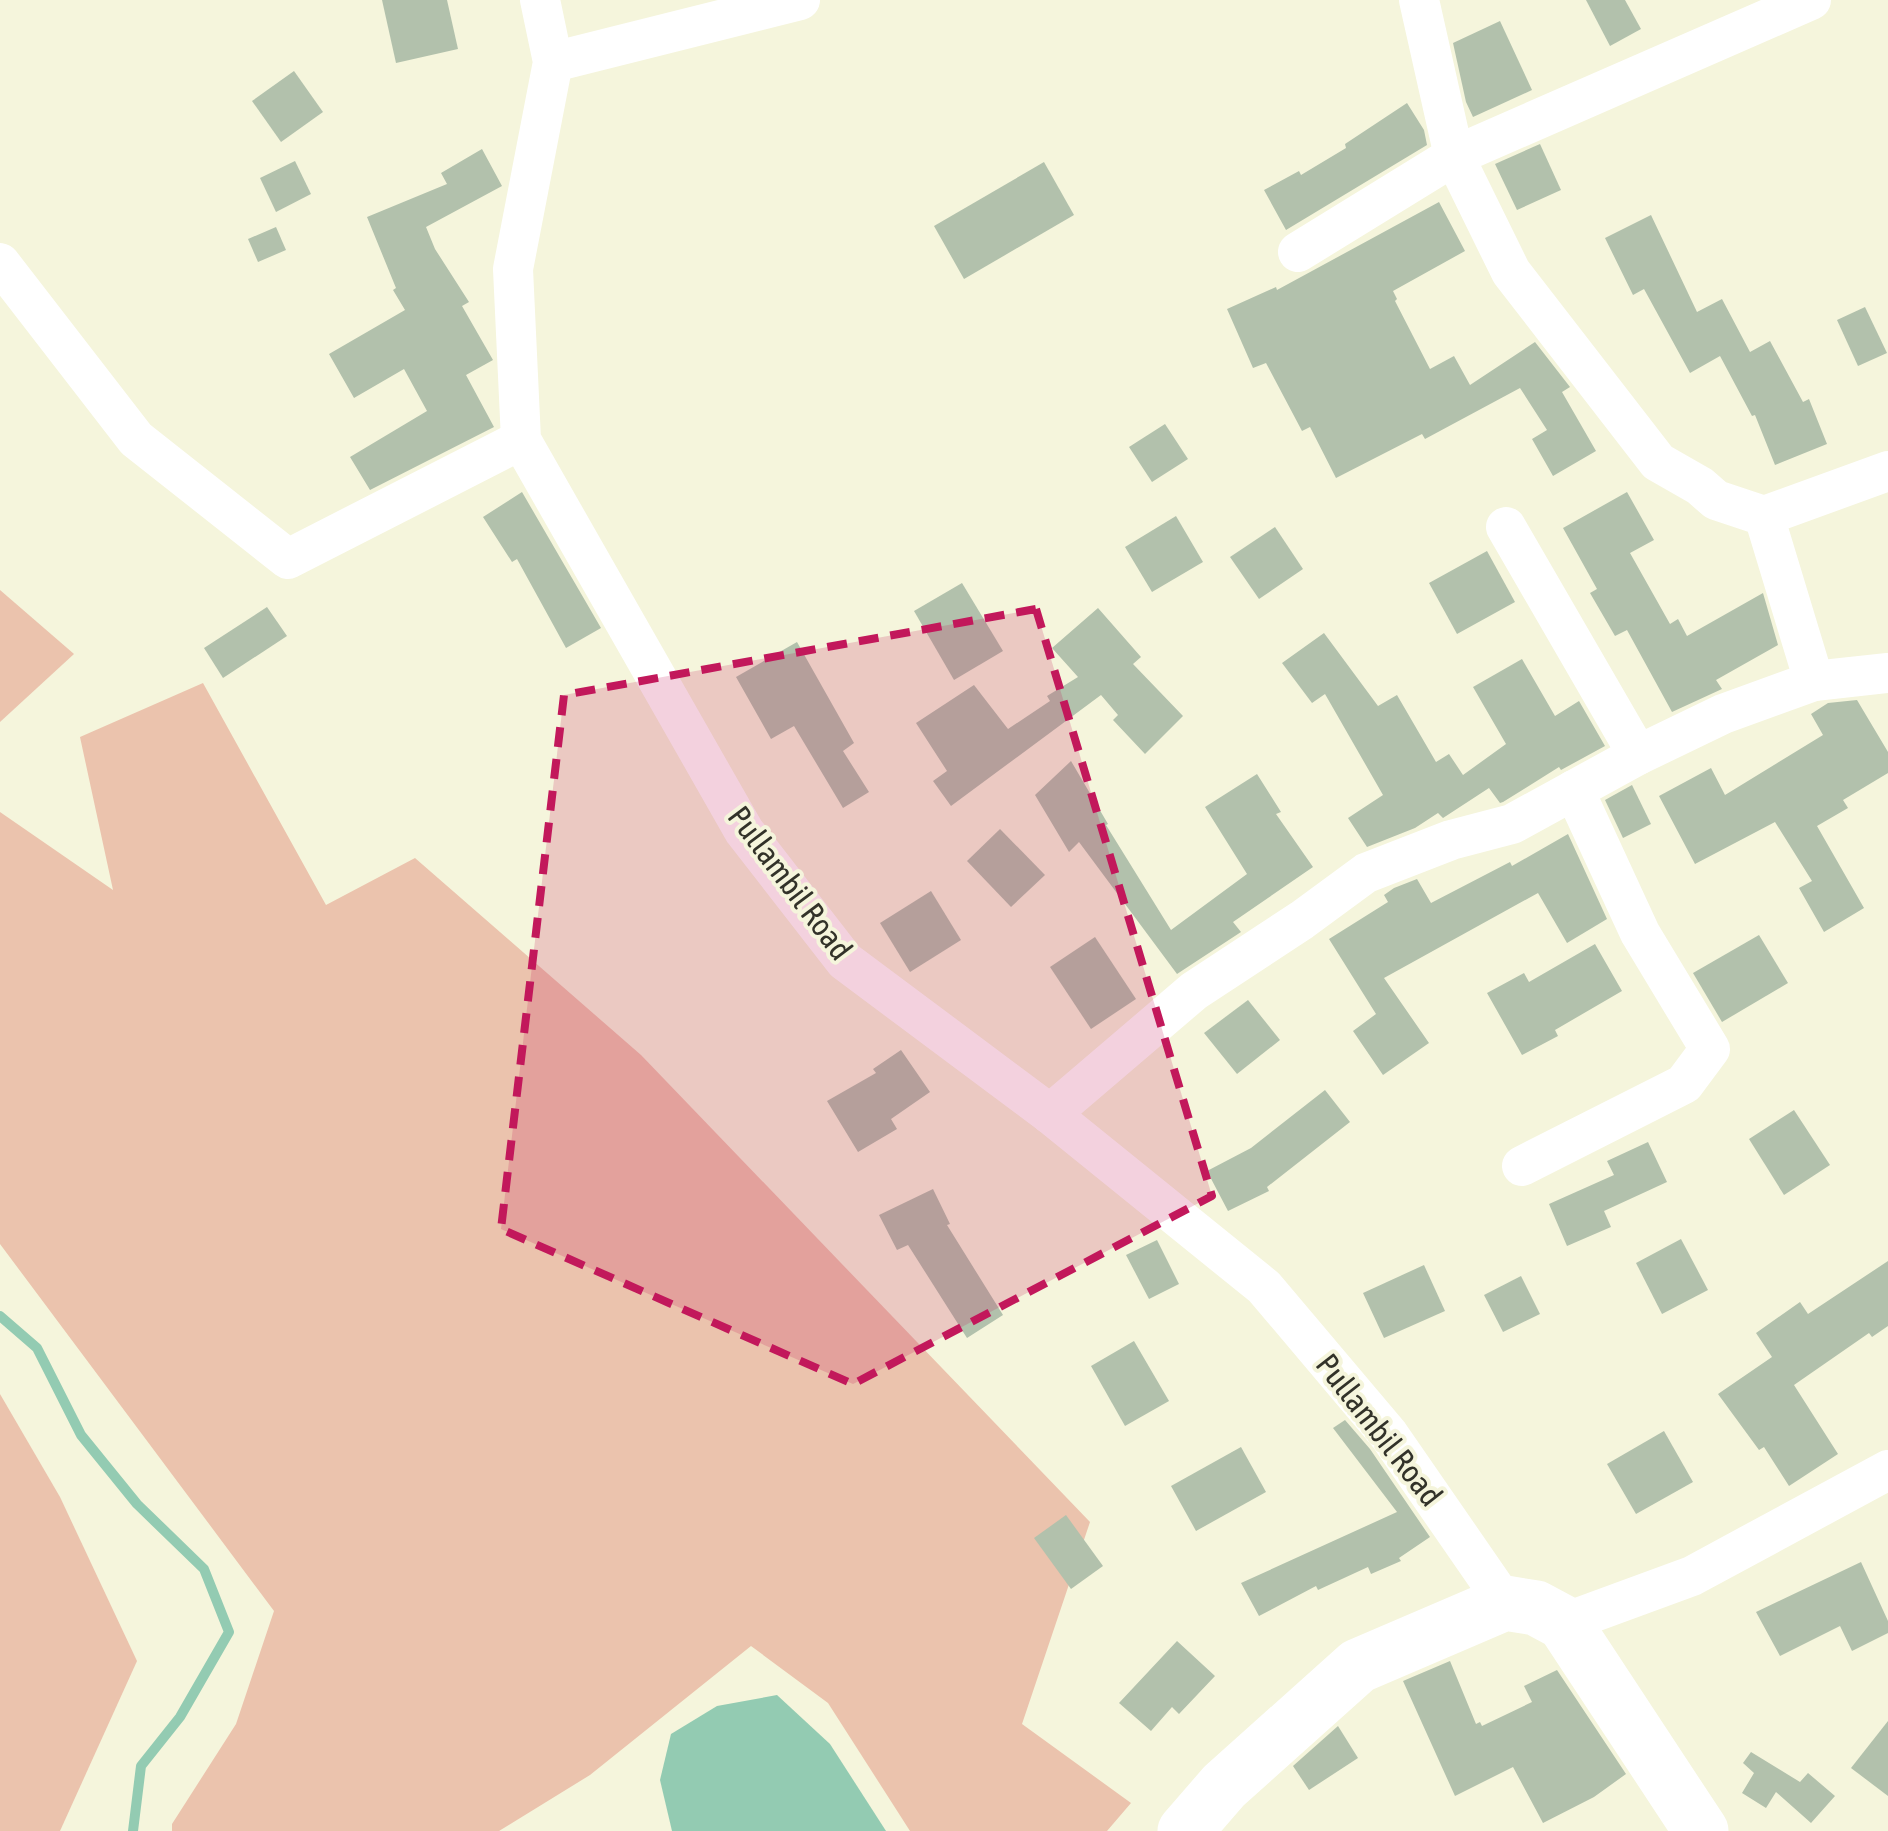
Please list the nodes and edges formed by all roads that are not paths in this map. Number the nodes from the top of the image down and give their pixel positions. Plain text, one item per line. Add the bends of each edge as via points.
1 (540, 0) edge
2 (800, 0) edge
3 (1419, 0) edge
4 (1811, 0) edge
5 (553, 62) junction
6 (1454, 156) junction
7 (1298, 252) dead end
8 (0, 263) edge
9 (521, 440) junction
10 (1888, 471) edge
11 (1764, 516) junction
12 (1506, 528) dead end
13 (1888, 673) edge
14 (1814, 681) junction
15 (1638, 755) junction
16 (1574, 790) junction
17 (1050, 1114) junction
18 (1522, 1166) dead end
19 (1888, 1470) edge
20 (1506, 1603) junction
21 (1564, 1623) junction
22 (1186, 1831) edge
23 (1702, 1831) edge

1 - 5 street, Pullambil Road
2 - 5 street
3 - 6 street
4 - 6 street
5 - 9 street, Pullambil Road via 514,269
6 - 7 street
6 - 11 street via 1511,272 1658,462 1716,500
8 - 9 street via 136,439 288,559
9 - 17 street, Pullambil Road via 744,831 845,961
10 - 11 street
11 - 14 street
12 - 15 street
13 - 14 street
14 - 15 street
15 - 16 street
16 - 17 street via 1512,824 1366,873 1194,990
16 - 18 street via 1640,933 1710,1049 1684,1084
17 - 20 street, Pullambil Road via 1264,1287 1389,1435
19 - 21 street via 1692,1576
20 - 21 street via 1536,1608
20 - 22 street via 1358,1666 1224,1786
21 - 23 street

